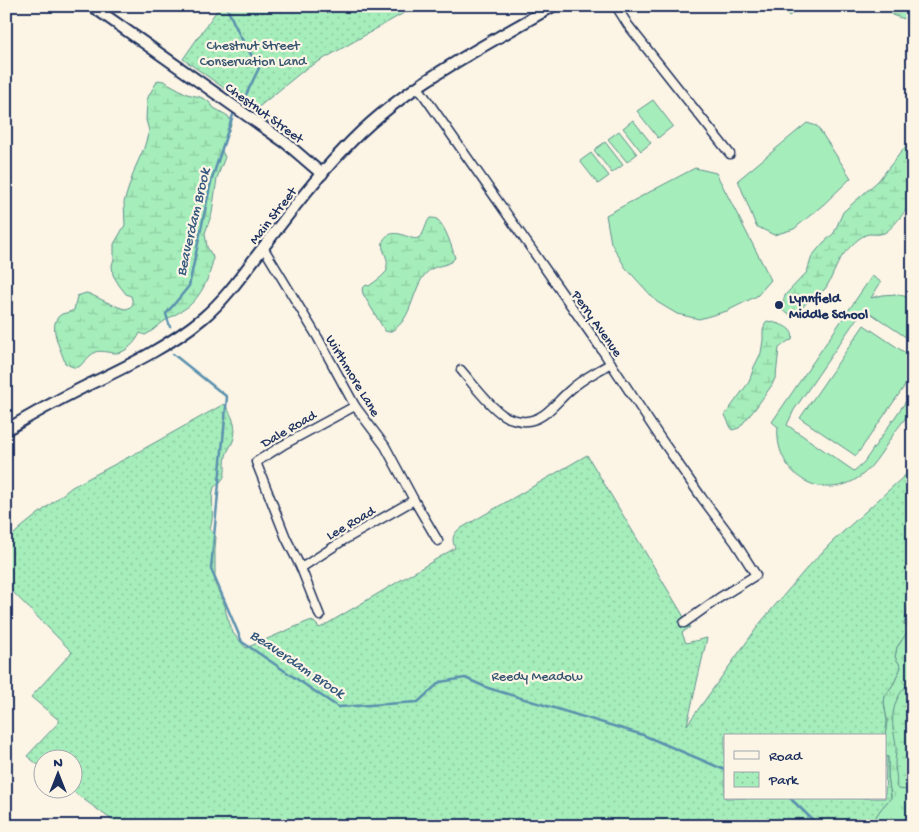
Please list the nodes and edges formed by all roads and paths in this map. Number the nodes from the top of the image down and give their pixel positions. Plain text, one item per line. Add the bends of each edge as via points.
1 (92, 6) edge
2 (553, 6) edge
3 (616, 6) edge
4 (418, 87) junction
5 (730, 154) dead end
6 (322, 174) junction
7 (264, 248) junction
8 (611, 363) junction
9 (461, 370) dead end
10 (355, 406) junction
11 (6, 430) edge
12 (414, 500) junction
13 (438, 540) dead end
14 (300, 568) junction
15 (320, 616) dead end
16 (684, 623) dead end

1 - 6 street, Chestnut Street via 286,143
2 - 4 street, Main Street
3 - 5 street via 628,26
4 - 6 street, Main Street via 373,120
4 - 8 street, Perry Avenue
6 - 7 street, Main Street
7 - 10 street, Wirthmore Lane
7 - 11 street, Main Street via 228,293 186,331
8 - 9 street via 569,390 545,414 525,421 506,417 497,410
8 - 16 street, Perry Avenue via 756,575
10 - 12 street, Wirthmore Lane via 385,446
10 - 14 street, Dale Road via 256,462
12 - 13 street, Wirthmore Lane
12 - 14 street, Lee Road
14 - 15 street

